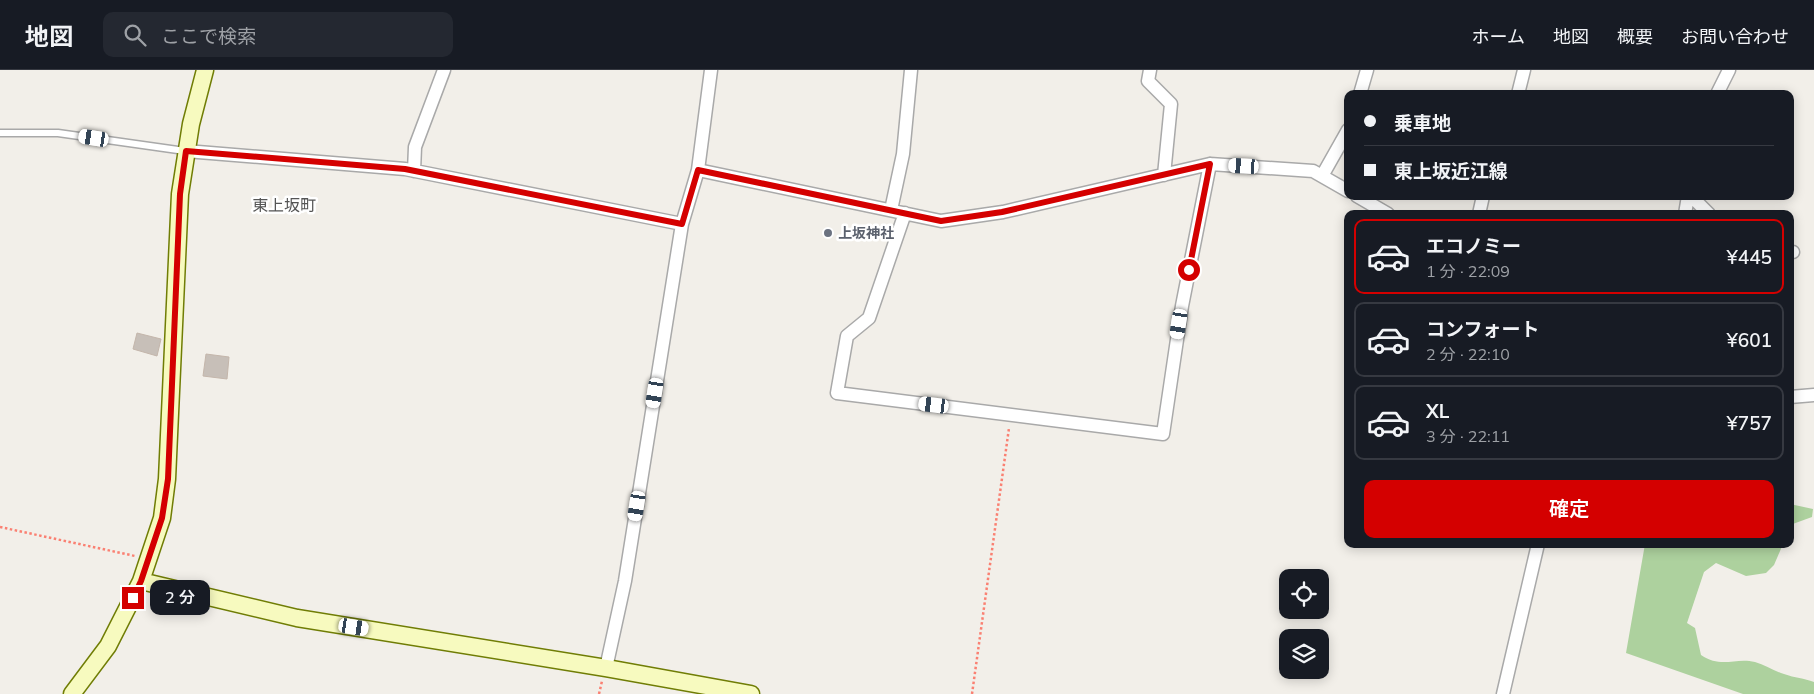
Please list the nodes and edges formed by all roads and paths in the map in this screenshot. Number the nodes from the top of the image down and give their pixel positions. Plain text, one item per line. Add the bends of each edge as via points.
1 (206, 70) edge
2 (444, 70) edge
3 (711, 70) edge
4 (912, 70) edge
5 (1150, 70) edge
6 (1367, 70) edge
7 (1524, 70) edge
8 (1730, 70) edge
9 (1361, 90) edge
10 (1519, 90) edge
11 (1719, 90) edge
12 (0, 133) edge
13 (1344, 137) edge
14 (186, 151) junction
15 (1210, 164) junction
16 (698, 170) junction
17 (414, 171) junction
18 (1164, 175) junction
19 (1322, 176) junction
20 (1344, 189) edge
21 (1364, 200) edge
22 (1694, 200) edge
23 (892, 210) junction
24 (1381, 210) edge
25 (1706, 210) edge
26 (905, 213) junction
27 (682, 224) junction
28 (1814, 395) edge
29 (1794, 396) edge
30 (1011, 415) junction
31 (0, 527) edge
32 (1537, 548) edge
33 (148, 559) junction
34 (141, 581) junction
35 (606, 668) junction
36 (72, 694) edge
37 (751, 694) edge
38 (972, 694) edge
39 (1503, 694) edge

1 - 14 main road
2 - 17 street via 415,147
3 - 16 street
4 - 23 street via 903,154
5 - 18 street via 1148,80 1171,104
6 - 9 street
7 - 10 street
8 - 11 street
12 - 14 lane via 58,133
13 - 19 street
14 - 17 street
14 - 33 main road via 180,194 168,479 162,518
15 - 18 street
15 - 19 street via 1313,171
15 - 30 street via 1182,306 1163,434
16 - 23 street
16 - 27 street
17 - 27 street
18 - 26 street via 1002,212 941,221
19 - 20 street
21 - 24 street
22 - 25 street
23 - 26 street
26 - 30 street via 869,318 847,336 837,393
27 - 35 street via 625,581
28 - 29 street
30 - 38 path
31 - 33 path
32 - 39 street
33 - 34 main road
34 - 35 main road via 297,618
34 - 36 main road via 108,646
35 - 37 main road

